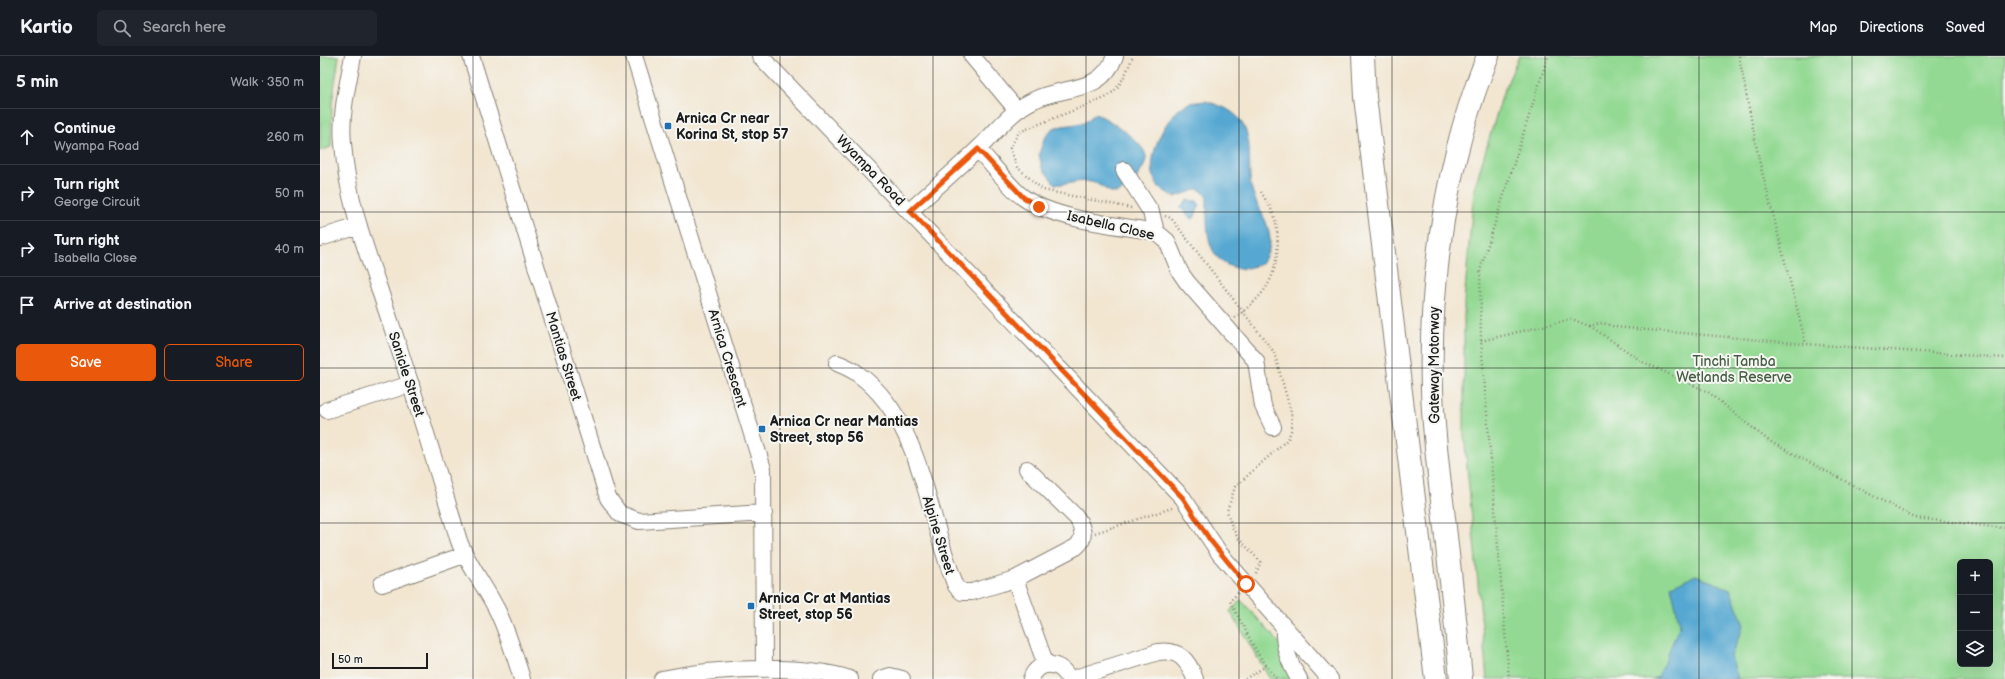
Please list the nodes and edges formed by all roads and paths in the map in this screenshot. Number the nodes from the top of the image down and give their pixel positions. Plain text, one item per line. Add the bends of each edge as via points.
1 (353, 56) edge
2 (471, 56) edge
3 (634, 56) edge
4 (760, 56) edge
5 (972, 56) edge
6 (1115, 56) edge
7 (1363, 56) edge
8 (1488, 56) edge
9 (1548, 56) edge
10 (1739, 56) edge
11 (1016, 109) junction
12 (978, 149) junction
13 (1124, 170) dead end
14 (1261, 192) dead end
15 (910, 211) junction
16 (359, 226) junction
17 (1156, 232) junction
18 (320, 238) edge
19 (1589, 326) junction
20 (1226, 327) junction
21 (1481, 341) junction
22 (1806, 344) junction
23 (2005, 358) edge
24 (837, 363) dead end
25 (411, 384) junction
26 (327, 410) dead end
27 (1273, 427) dead end
28 (1027, 469) dead end
29 (1172, 508) dead end
30 (764, 513) junction
31 (2005, 528) edge
32 (1083, 536) junction
33 (464, 555) junction
34 (1015, 579) junction
35 (382, 584) dead end
36 (1238, 593) dead end
37 (1284, 627) junction
38 (1046, 665) junction
39 (1266, 666) junction
40 (764, 669) junction
41 (522, 679) edge
42 (662, 679) edge
43 (850, 679) edge
44 (880, 679) edge
45 (902, 679) edge
46 (1031, 679) edge
47 (1070, 679) edge
48 (1195, 679) edge
49 (1244, 679) edge
50 (1277, 679) edge
51 (1299, 679) edge
52 (1330, 679) edge
53 (1436, 679) edge
54 (1461, 679) edge
55 (1510, 679) edge

1 - 16 street, Sanicle Street via 342,141 345,167
2 - 30 street, Mantias Street via 608,498 620,514 639,522
3 - 30 street, Arnica Crescent via 763,469
4 - 15 street, Wyampa Road
5 - 11 street
6 - 11 street via 1111,68 1088,86 1036,99
7 - 53 highway, Gateway Motorway via 1365,97
8 - 54 highway, Gateway Motorway via 1470,106 1449,191 1433,299 1434,432
9 - 21 path via 1480,270
10 - 22 path via 1759,160
11 - 12 street
12 - 15 street
12 - 17 street, Isabella Close via 1023,197 1039,207
13 - 17 street via 1151,212
14 - 20 path via 1272,210 1275,221 1277,240 1274,271 1267,286
15 - 37 street, Wyampa Road via 1183,498 1220,554
16 - 18 street
16 - 25 street, Sanicle Street
17 - 20 street, Isabella Close via 1167,241 1186,282
19 - 21 path via 1572,320
19 - 22 path via 1603,323 1615,327
19 - 31 path via 1643,362 1708,392 1769,441 1915,518
20 - 27 street, Isabella Close via 1256,361 1263,406
21 - 55 path
22 - 23 path
24 - 34 street, Alpine Street via 865,380 898,418 920,474 956,586 962,592 972,592
25 - 26 street
25 - 33 street, Sanicle Street
28 - 32 street via 1077,518 1082,526
29 - 32 path
30 - 40 street, Arnica Crescent
32 - 34 street, Alpine Street via 1076,547
33 - 35 street
33 - 41 street, Sanicle Street via 504,624
34 - 38 street
36 - 39 path via 1230,601
37 - 51 street via 1283,640 1287,656
37 - 52 street, Wyampa Road
38 - 46 street via 1038,668
38 - 47 street via 1054,664 1061,667
39 - 49 path
39 - 50 path
40 - 42 street via 711,672
40 - 43 street via 837,675
44 - 45 street via 890,676
47 - 48 street via 1169,650 1188,664

